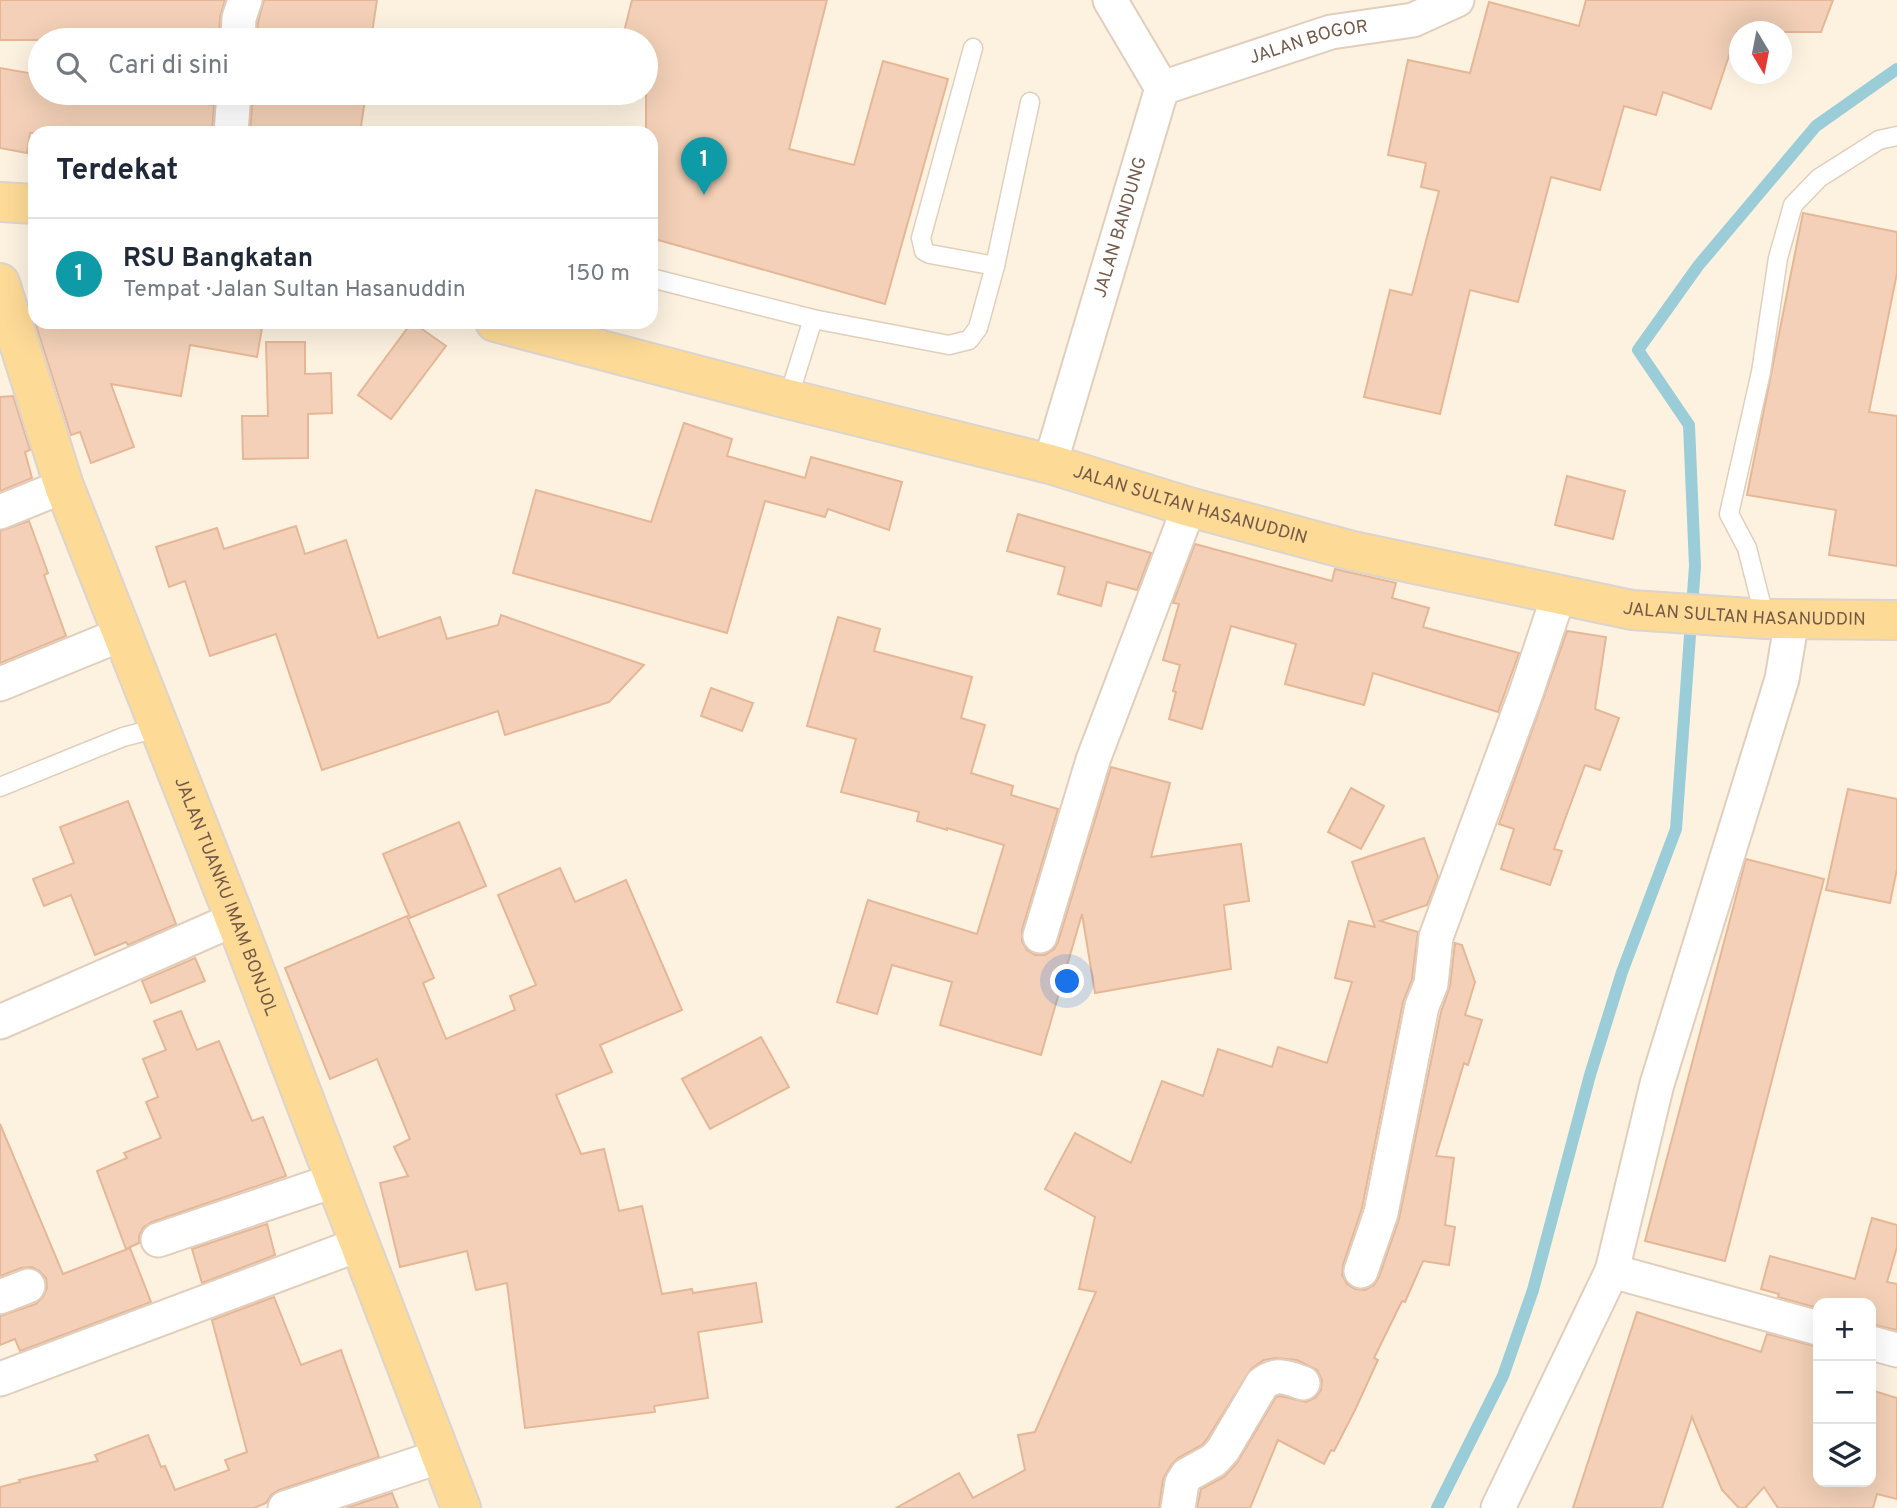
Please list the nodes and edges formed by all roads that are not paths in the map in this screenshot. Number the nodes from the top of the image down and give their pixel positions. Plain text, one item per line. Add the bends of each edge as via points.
1 (245, 0) edge
2 (1110, 0) edge
3 (1457, 0) edge
4 (239, 28) edge
5 (973, 48) dead end
6 (1162, 88) junction
7 (1030, 103) dead end
8 (233, 105) edge
9 (232, 126) edge
10 (1897, 136) edge
11 (0, 202) edge
12 (28, 204) edge
13 (995, 266) junction
14 (658, 280) edge
15 (0, 283) edge
16 (813, 319) junction
17 (522, 329) edge
18 (788, 399) junction
19 (1050, 464) junction
20 (64, 486) junction
21 (1189, 507) junction
22 (0, 512) edge
23 (1559, 594) junction
24 (1770, 619) junction
25 (1897, 620) edge
26 (122, 634) junction
27 (0, 684) edge
28 (158, 728) junction
29 (0, 787) edge
30 (235, 919) junction
31 (1040, 936) dead end
32 (0, 1022) edge
33 (335, 1180) junction
34 (158, 1240) dead end
35 (360, 1244) junction
36 (1361, 1270) dead end
37 (1612, 1271) junction
38 (1813, 1327) edge
39 (1876, 1344) edge
40 (1897, 1350) edge
41 (0, 1379) edge
42 (1303, 1383) dead end
43 (441, 1456) junction
44 (285, 1508) edge
45 (461, 1508) edge
46 (1178, 1508) edge
47 (1497, 1508) edge

1 - 4 street
2 - 6 street
3 - 6 street, JALAN BOGOR via 1413,20 1331,32
5 - 13 lane via 920,238 930,254
6 - 19 street, JALAN BANDUNG
7 - 13 lane
8 - 9 street
10 - 24 lane via 1879,140 1819,178 1793,205 1778,258 1761,372 1729,514 1747,548
11 - 12 main road
13 - 16 lane via 978,328 970,340 949,345
14 - 16 lane
15 - 20 main road, JALAN TUANKU IMAM BONJOL
16 - 18 lane
17 - 18 main road, JALAN SULTAN HASANUDDIN
18 - 19 main road, JALAN SULTAN HASANUDDIN
19 - 21 main road, JALAN SULTAN HASANUDDIN
20 - 22 street
20 - 26 main road, JALAN TUANKU IMAM BONJOL
21 - 23 main road, JALAN SULTAN HASANUDDIN via 1353,551
21 - 31 street via 1093,760
23 - 24 main road, JALAN SULTAN HASANUDDIN via 1632,610
23 - 36 street via 1436,937 1432,984 1422,1006 1381,1213
24 - 25 main road, JALAN SULTAN HASANUDDIN
24 - 37 street via 1782,679 1657,1084
26 - 27 street
26 - 28 main road, JALAN TUANKU IMAM BONJOL
28 - 29 lane via 123,737
28 - 30 main road, JALAN TUANKU IMAM BONJOL
30 - 32 street
30 - 33 main road, JALAN TUANKU IMAM BONJOL
33 - 34 street
33 - 35 main road, JALAN TUANKU IMAM BONJOL
35 - 41 street
35 - 43 main road, JALAN TUANKU IMAM BONJOL
37 - 38 street
37 - 47 street
39 - 40 street
42 - 46 street via 1280,1375 1262,1384 1223,1450 1187,1475
43 - 44 street
43 - 45 main road, JALAN TUANKU IMAM BONJOL

